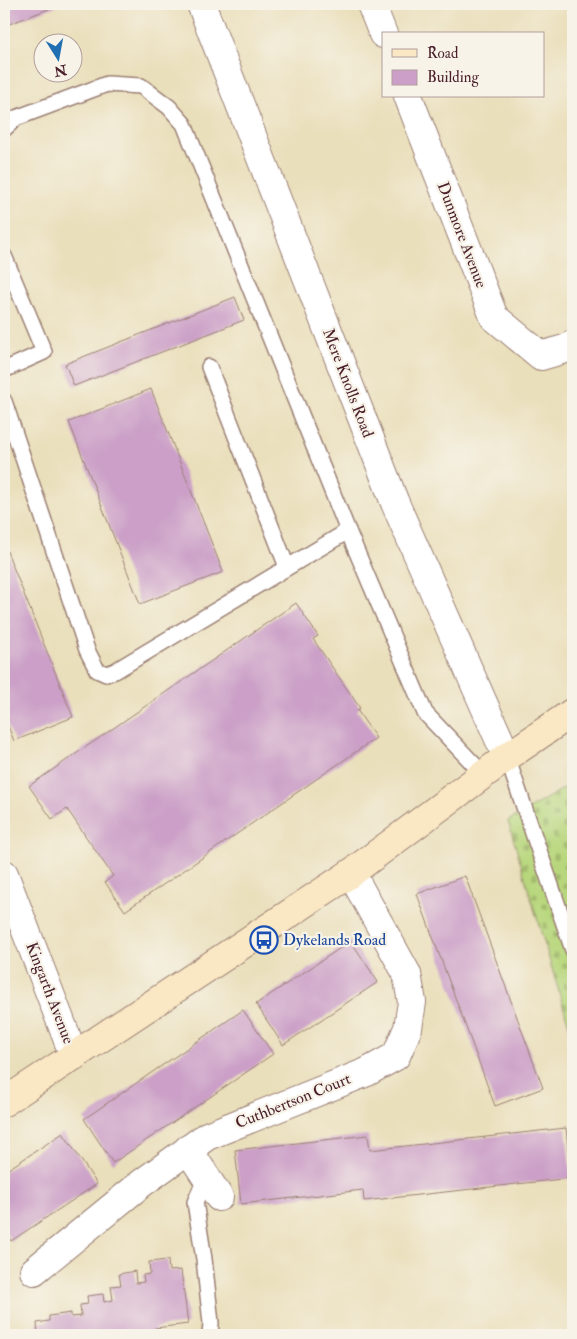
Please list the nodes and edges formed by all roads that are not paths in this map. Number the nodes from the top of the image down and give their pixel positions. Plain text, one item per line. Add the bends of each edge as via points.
1 (201, 4) edge
2 (371, 4) edge
3 (382, 32) edge
4 (409, 98) edge
5 (4, 129) edge
6 (4, 256) edge
7 (573, 344) edge
8 (209, 367) dead end
9 (4, 370) edge
10 (4, 401) edge
11 (348, 531) junction
12 (287, 567) junction
13 (573, 712) edge
14 (507, 758) junction
15 (484, 775) junction
16 (351, 873) junction
17 (4, 874) edge
18 (573, 950) edge
19 (74, 1056) junction
20 (4, 1102) edge
21 (188, 1149) junction
22 (213, 1187) joint
23 (34, 1271) dead end
24 (210, 1335) edge

1 - 14 street, Mere Knolls Road via 395,503
2 - 3 street
4 - 7 street, Dunmore Avenue via 494,317 541,356
5 - 11 lane via 16,118 107,84 141,86 169,107 184,124
6 - 9 lane via 44,352
8 - 12 lane
10 - 12 lane via 87,650 97,670 106,674 114,671
11 - 12 lane
11 - 15 lane via 425,713
13 - 14 main road
14 - 15 main road
14 - 18 lane
15 - 16 main road
16 - 19 main road
16 - 21 street, Cuthbertson Court via 407,974 412,1002 408,1028 396,1056 367,1072 207,1136
17 - 19 street, Kingarth Avenue
19 - 20 main road
21 - 22 street
21 - 23 street, Cuthbertson Court
22 - 24 lane via 195,1202 204,1259

